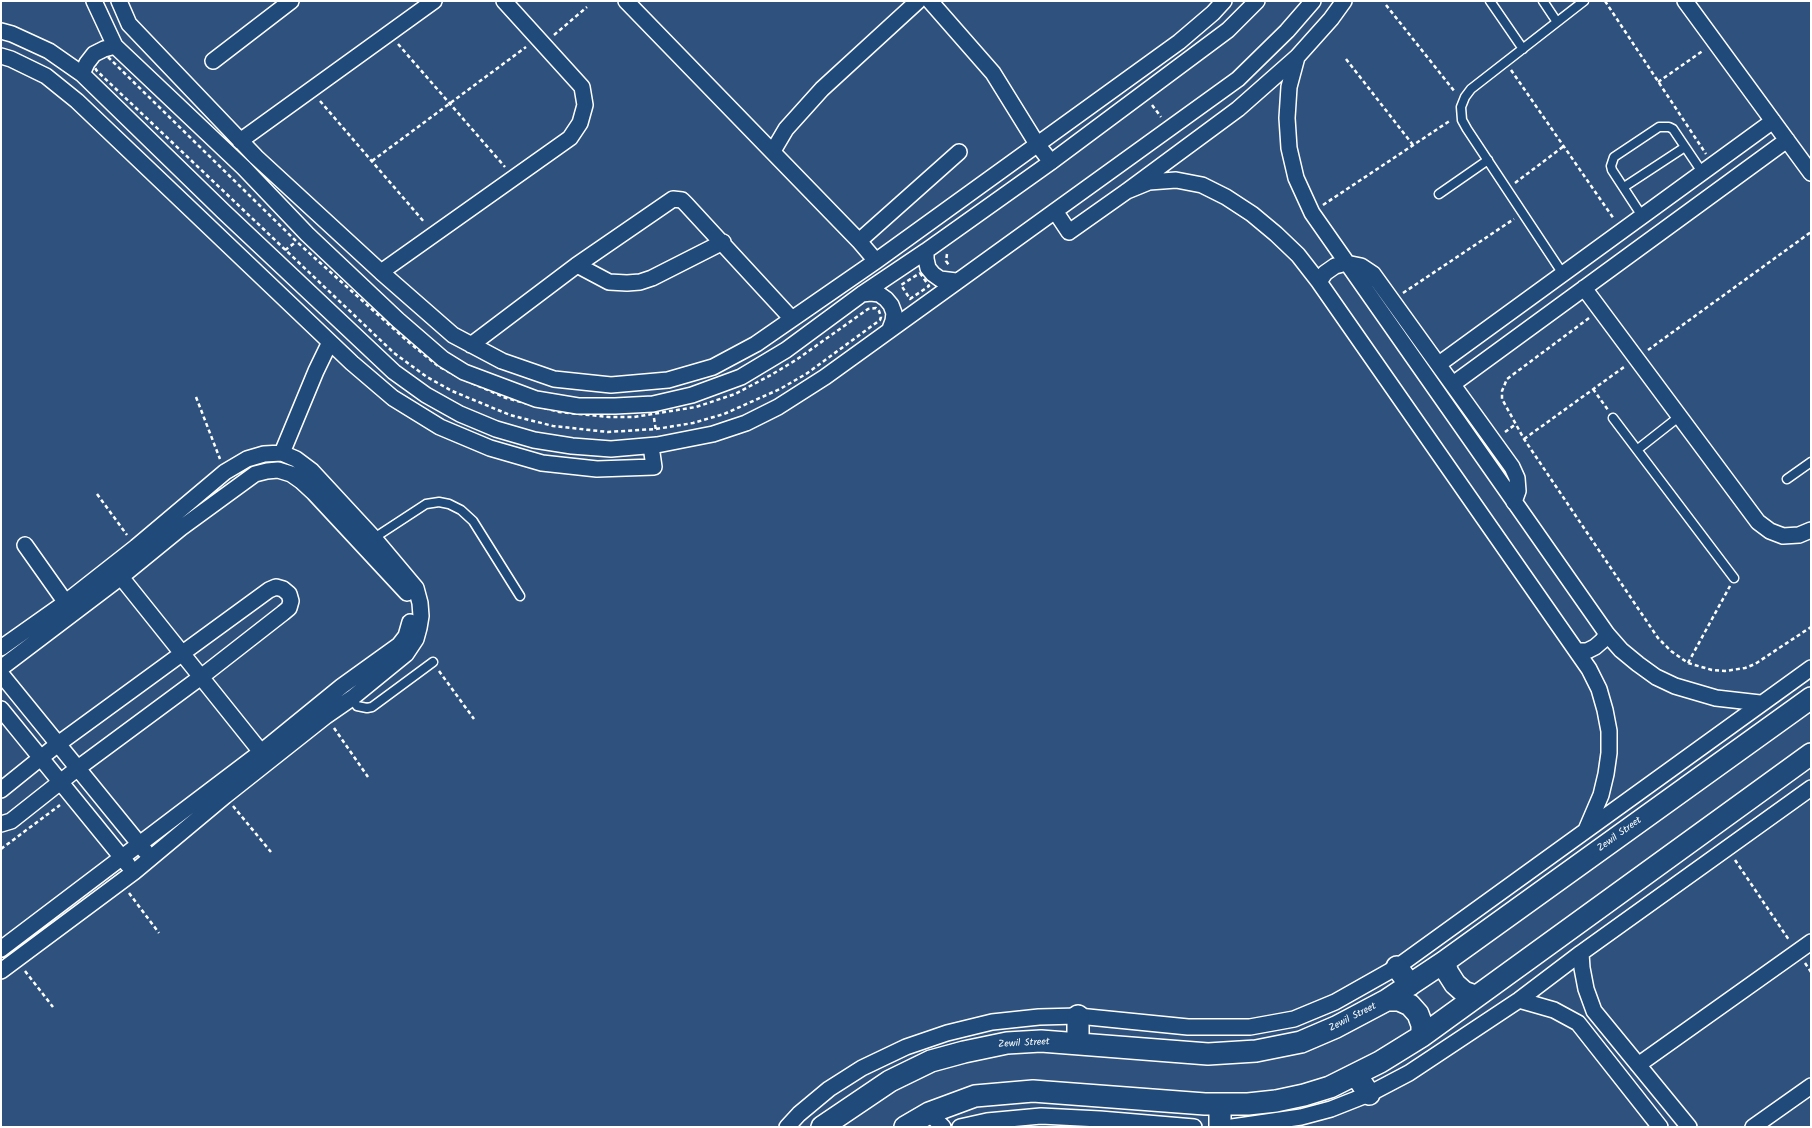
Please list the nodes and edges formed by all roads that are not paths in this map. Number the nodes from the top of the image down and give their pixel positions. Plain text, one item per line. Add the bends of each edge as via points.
1 (94, 1) edge
2 (119, 1) edge
3 (291, 1) edge
4 (434, 1) edge
5 (504, 1) edge
6 (626, 1) edge
7 (918, 1) edge
8 (930, 1) edge
9 (1224, 1) edge
10 (1257, 1) edge
11 (1313, 1) edge
12 (1344, 1) edge
13 (1490, 1) edge
14 (1543, 1) edge
15 (1584, 1) edge
16 (1685, 1) edge
17 (1557, 22) junction
18 (1, 31) edge
19 (115, 46) junction
20 (1523, 49) junction
21 (1, 56) edge
22 (1297, 57) junction
23 (213, 61) dead end
24 (82, 74) junction
25 (1773, 121) junction
26 (1787, 140) junction
27 (240, 141) junction
28 (1037, 144) junction
29 (1685, 147) junction
30 (773, 151) junction
31 (959, 152) dead end
32 (256, 157) junction
33 (1488, 160) junction
34 (1052, 162) junction
35 (244, 168) junction
36 (1707, 168) junction
37 (1811, 173) edge
38 (1624, 188) junction
39 (1127, 191) junction
40 (1439, 194) dead end
41 (1055, 211) junction
42 (224, 212) junction
43 (1642, 216) junction
44 (208, 225) junction
45 (859, 241) junction
46 (723, 242) junction
47 (926, 251) junction
48 (876, 261) junction
49 (1346, 263) junction
50 (577, 265) junction
51 (381, 272) junction
52 (1563, 274) junction
53 (956, 281) junction
54 (1319, 282) junction
55 (1584, 288) junction
56 (862, 294) junction
57 (792, 319) junction
58 (890, 329) junction
59 (330, 342) junction
60 (471, 345) junction
61 (1439, 364) junction
62 (1453, 384) junction
63 (1680, 416) junction
64 (1613, 418) road end
65 (654, 445) junction
66 (1638, 449) junction
67 (282, 453) junction
68 (247, 459) junction
69 (296, 459) junction
70 (1811, 462) edge
71 (225, 472) junction
72 (255, 474) junction
73 (291, 474) junction
74 (1787, 479) dead end
75 (237, 488) junction
76 (319, 489) junction
77 (1514, 502) junction
78 (177, 522) junction
79 (350, 522) junction
80 (1811, 530) edge
81 (374, 538) junction
82 (25, 545) dead end
83 (383, 558) junction
84 (121, 577) junction
85 (1734, 578) road end
86 (520, 596) dead end
87 (69, 607) junction
88 (1607, 634) junction
89 (1, 648) edge
90 (402, 649) junction
91 (1578, 651) junction
92 (182, 654) junction
93 (433, 662) road end
94 (1, 668) edge
95 (1811, 668) edge
96 (1, 674) edge
97 (201, 677) junction
98 (342, 686) junction
99 (352, 698) junction
100 (1811, 698) edge
101 (1760, 703) junction
102 (1, 709) edge
103 (297, 730) junction
104 (58, 744) junction
105 (261, 752) junction
106 (1811, 754) edge
107 (41, 758) junction
108 (78, 768) junction
109 (60, 782) junction
110 (1811, 788) edge
111 (1, 790) edge
112 (221, 790) junction
113 (1, 824) edge
114 (1585, 831) junction
115 (139, 844) junction
116 (122, 857) junction
117 (151, 858) junction
118 (134, 872) junction
119 (1811, 942) edge
120 (1, 949) edge
121 (1581, 953) junction
122 (1444, 962) junction
123 (1397, 967) junction
124 (1, 970) edge
125 (1410, 985) junction
126 (1475, 996) junction
127 (1387, 1000) junction
128 (1519, 1000) junction
129 (1594, 1011) junction
130 (1078, 1016) junction
131 (1578, 1023) junction
132 (1422, 1036) junction
133 (1078, 1044) junction
134 (1638, 1065) junction
135 (1356, 1075) junction
136 (1811, 1086) edge
137 (1369, 1094) junction
138 (1220, 1104) junction
139 (929, 1113) junction
140 (788, 1127) edge
141 (822, 1127) edge
142 (905, 1127) edge
143 (943, 1127) edge
144 (960, 1127) edge
145 (1194, 1127) edge
146 (1220, 1127) edge
147 (1232, 1127) edge
148 (1660, 1127) edge
149 (1689, 1127) edge
150 (1753, 1127) edge

1 - 19 street
2 - 27 street via 129,24
3 - 23 street
4 - 27 street
5 - 51 street via 582,87 585,105 580,123 570,138
6 - 30 street
7 - 30 street via 822,89 786,129
8 - 28 street via 993,73
9 - 28 street via 1213,14 1179,42
10 - 34 street via 1228,30
11 - 41 street via 1287,31 1238,79
12 - 22 street
13 - 20 lane
14 - 17 lane
15 - 17 lane
16 - 25 street
17 - 20 lane
18 - 24 street via 49,51
19 - 24 street via 104,48 94,54 86,63
19 - 35 street
20 - 33 lane via 1471,89 1462,102 1461,113 1467,129
21 - 44 street via 46,76 77,101
22 - 39 street via 1238,109
22 - 49 street via 1289,87 1287,118 1289,148 1296,178 1312,212
24 - 42 street
25 - 26 street
25 - 36 street
26 - 37 street
26 - 55 street
27 - 32 street
28 - 34 street
28 - 48 street
29 - 36 lane
29 - 38 lane
29 - 38 lane via 1673,129 1664,126 1614,157 1612,170
30 - 45 street
31 - 45 street
32 - 35 street
32 - 51 street
33 - 40 lane
33 - 52 lane
34 - 47 street
35 - 56 street via 302,238 443,359 464,372 536,399 578,406 653,409 741,377 786,350
36 - 43 street
38 - 43 lane
39 - 41 street via 1069,232
39 - 54 street via 1150,182 1176,180 1202,185 1252,214 1298,255
41 - 53 street
42 - 44 street
42 - 65 street via 280,255 394,372 426,395 460,414 496,429 534,440 564,445 611,449
43 - 52 street
44 - 59 street
45 - 48 street
46 - 50 street via 640,282 609,282
46 - 50 street via 682,200 674,199
46 - 57 street
47 - 53 street via 928,268 933,274 940,279
47 - 56 street
48 - 57 street
49 - 54 street via 1326,272
49 - 61 street via 1361,266 1374,274
49 - 77 street
50 - 60 street
51 - 60 street via 453,335
52 - 61 street
53 - 58 street
54 - 91 street
55 - 62 street
55 - 63 street
56 - 58 street via 879,294 891,305 894,313
57 - 60 street via 756,344 713,367 668,380 611,385 554,379 502,361
58 - 65 street via 826,377 746,423 713,434
59 - 65 street via 393,398 440,427 490,448 542,462 597,469 654,467
59 - 67 street
61 - 62 street
62 - 77 street via 1512,467 1517,478 1518,490
63 - 66 lane
63 - 80 street via 1758,522 1783,536 1799,535
64 - 66 lane
66 - 85 lane
67 - 68 street via 264,454
67 - 69 street
68 - 71 street
68 - 72 street
69 - 73 street
69 - 76 street via 312,471
70 - 74 lane
71 - 75 street
71 - 78 street
72 - 73 street via 278,470
72 - 75 street
73 - 76 street
75 - 78 street
76 - 79 street
77 - 88 street
78 - 84 street
78 - 87 street via 136,547
79 - 81 street
79 - 83 street
81 - 83 street
81 - 86 lane via 426,504 449,504 461,510 473,521
82 - 87 street
83 - 90 street via 420,603 414,627 416,639
84 - 87 street
84 - 92 street
87 - 89 street
87 - 94 street
88 - 91 street via 1595,647 1587,651
88 - 101 street via 1638,664 1675,686 1695,694
90 - 98 street
90 - 99 street
91 - 114 street via 1599,689 1605,710 1609,753 1601,795
92 - 97 street
92 - 97 street via 269,590 276,587 289,594 289,608
92 - 104 street
93 - 99 lane via 372,707 357,706
95 - 101 street
96 - 104 street
97 - 105 street
97 - 108 street
98 - 99 street
98 - 103 street
99 - 103 street via 326,716
100 - 122 main road, Zewil Street
101 - 114 street
102 - 107 street
103 - 105 street
103 - 112 street
104 - 107 street
104 - 108 street
105 - 112 street
106 - 126 main road
107 - 109 street
107 - 111 street
108 - 109 street
108 - 115 street
109 - 113 street via 11,821
109 - 116 street
110 - 121 street
112 - 115 street
112 - 117 street
114 - 123 street
115 - 116 street
115 - 117 street
116 - 118 street
116 - 120 street
117 - 118 street
118 - 124 street
119 - 134 street
121 - 128 street
121 - 129 street via 1586,988
122 - 125 main road, Zewil Street
122 - 126 main road via 1455,984 1464,992
123 - 125 main road
123 - 130 street via 1335,1002 1294,1019 1250,1027 1188,1027
125 - 127 main road, Zewil Street
126 - 132 main road
127 - 132 main road via 1399,1000 1410,1005 1418,1014
127 - 133 main road, Zewil Street via 1301,1042 1256,1051 1208,1054
128 - 131 street via 1554,1010
128 - 137 street via 1409,1073
129 - 131 street
129 - 134 street
130 - 133 main road
130 - 140 street via 992,1022 906,1047 862,1068 829,1089 799,1114
131 - 148 street
132 - 135 main road
133 - 141 main road, Zewil Street via 1041,1041 1007,1043 931,1062 890,1081
134 - 149 street
135 - 137 main road
135 - 138 main road via 1297,1097 1248,1104
136 - 150 street
137 - 147 street via 1331,1109 1301,1117
138 - 139 main road via 1033,1091 976,1096
138 - 146 main road
139 - 142 main road
139 - 143 street
144 - 145 street via 1041,1116

